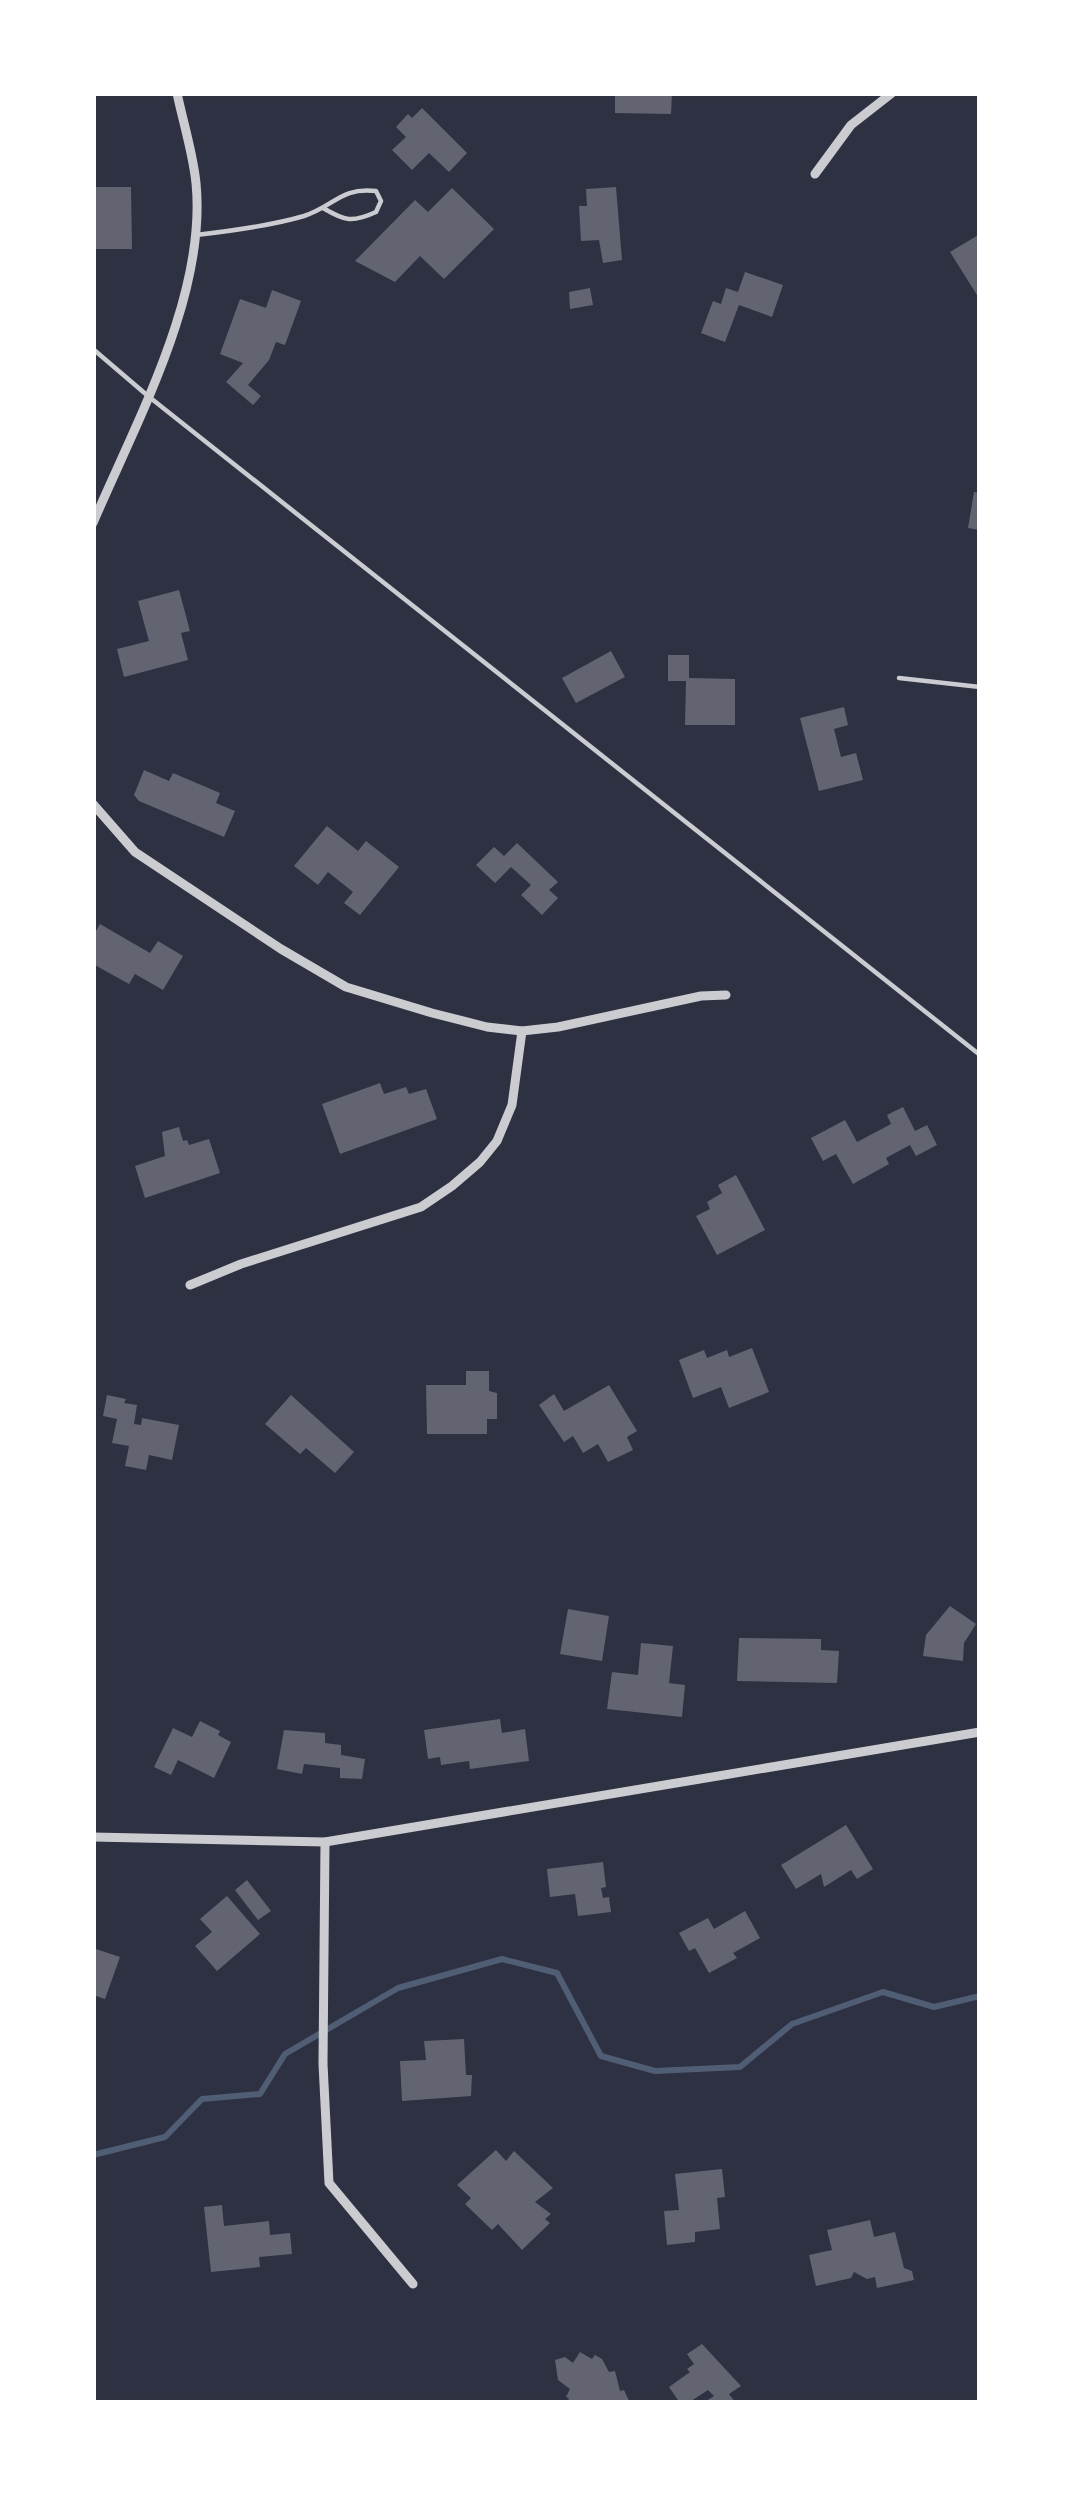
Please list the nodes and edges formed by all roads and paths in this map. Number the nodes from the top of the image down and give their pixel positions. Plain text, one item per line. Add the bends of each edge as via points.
1 (177, 93) edge
2 (892, 93) edge
3 (815, 174) dead end
4 (323, 208) junction
5 (196, 235) junction
6 (93, 349) edge
7 (148, 396) junction
8 (93, 523) edge
9 (899, 678) dead end
10 (980, 688) edge
11 (93, 804) edge
12 (727, 995) dead end
13 (522, 1031) junction
14 (980, 1055) edge
15 (190, 1286) dead end
16 (980, 1732) edge
17 (93, 1837) edge
18 (326, 1842) junction
19 (413, 2284) dead end

1 - 5 street via 196,182
2 - 3 street via 851,125
4 - 4 lane via 354,190 376,191 382,201 364,218 344,220
4 - 5 lane
5 - 7 street
6 - 7 lane
7 - 8 street
7 - 14 lane
9 - 10 lane
11 - 13 street via 136,852 346,987
12 - 13 street
13 - 15 street via 503,1128 452,1186 421,1207
16 - 18 street
17 - 18 street
18 - 19 street via 329,2183

